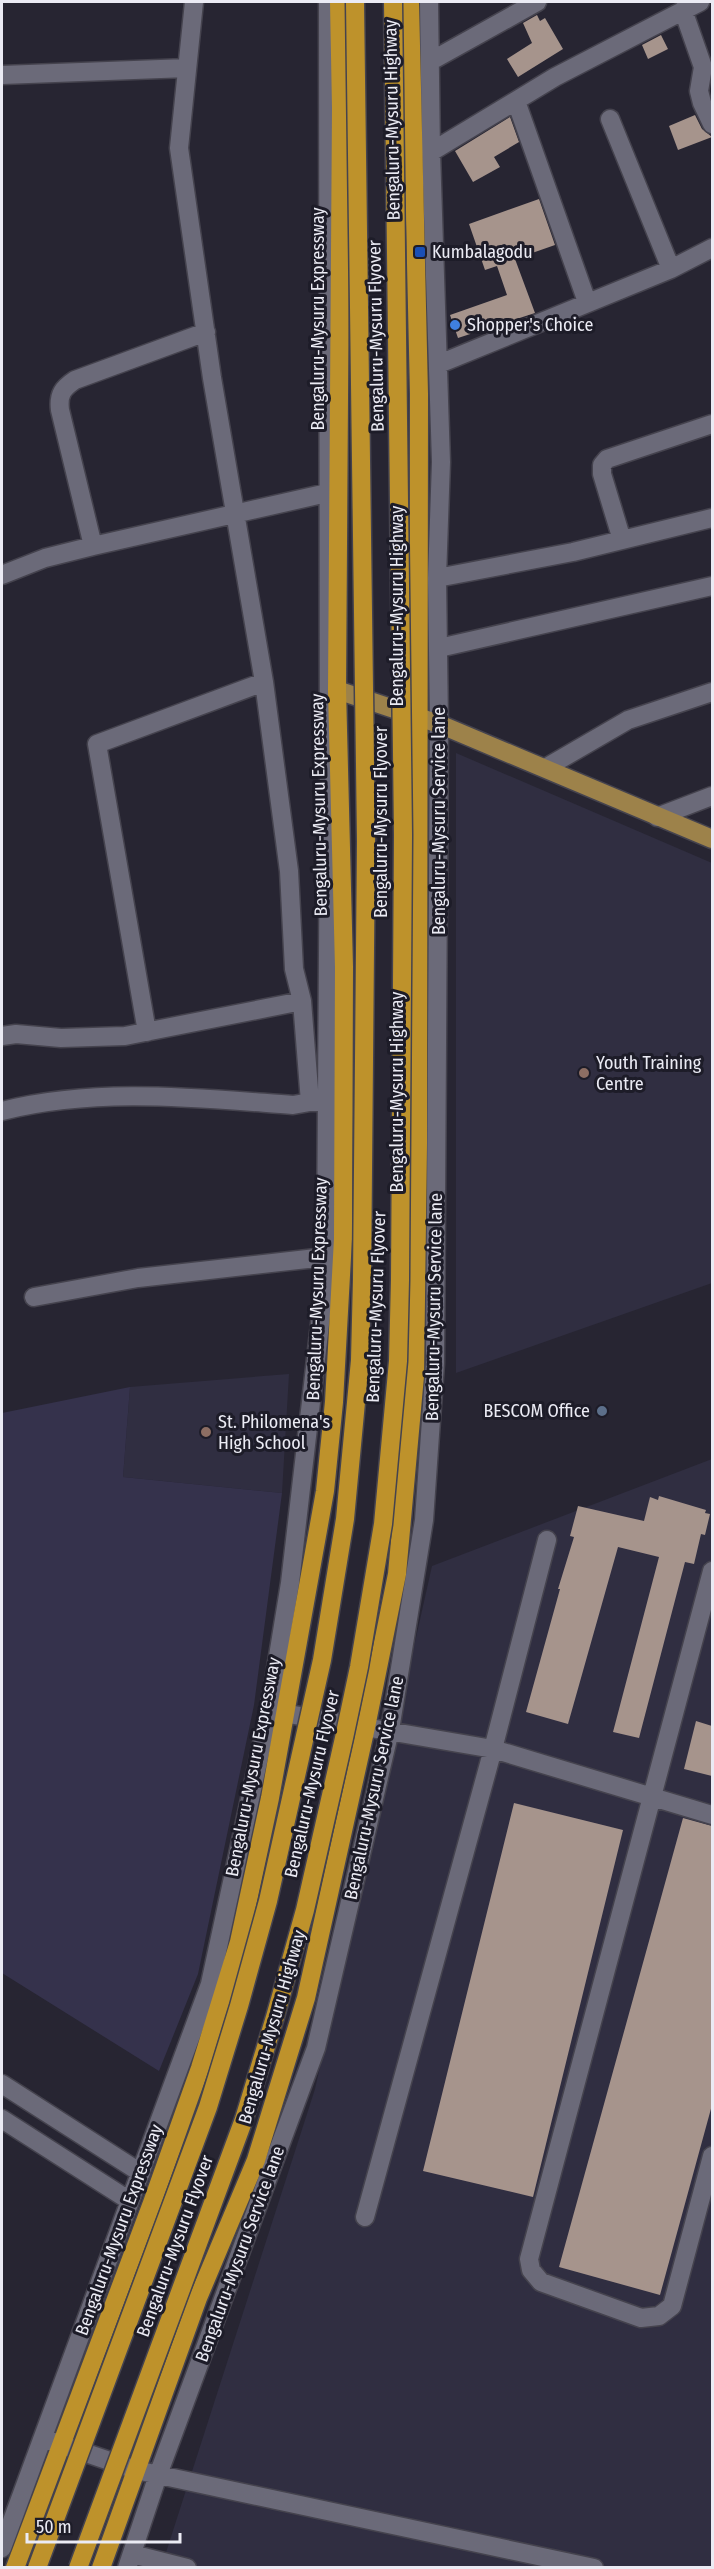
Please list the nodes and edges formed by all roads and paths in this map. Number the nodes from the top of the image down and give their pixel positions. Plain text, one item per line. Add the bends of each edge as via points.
1 (194, 2) edge
2 (328, 2) edge
3 (339, 2) edge
4 (355, 2) edge
5 (393, 2) edge
6 (410, 2) edge
7 (429, 2) edge
8 (537, 2) edge
9 (700, 2) edge
10 (683, 10) junction
11 (431, 61) junction
12 (187, 68) junction
13 (2, 75) edge
14 (516, 101) junction
15 (610, 119) dead end
16 (712, 124) edge
17 (431, 152) junction
18 (712, 249) edge
19 (671, 269) junction
20 (587, 302) junction
21 (206, 332) junction
22 (439, 364) junction
23 (712, 424) edge
24 (327, 493) junction
25 (236, 514) junction
26 (712, 518) edge
27 (622, 540) junction
28 (93, 546) junction
29 (2, 575) edge
30 (437, 578) junction
31 (712, 586) edge
32 (439, 648) junction
33 (264, 682) junction
34 (337, 690) junction
35 (712, 692) edge
36 (418, 717) junction
37 (439, 724) junction
38 (547, 767) junction
39 (712, 796) edge
40 (657, 817) junction
41 (712, 839) edge
42 (302, 1001) junction
43 (147, 1032) junction
44 (2, 1036) edge
45 (318, 1102) junction
46 (2, 1111) edge
47 (325, 1257) junction
48 (34, 1296) dead end
49 (547, 1540) dead end
50 (712, 1571) edge
51 (277, 1712) junction
52 (366, 1727) junction
53 (390, 1730) junction
54 (493, 1749) junction
55 (652, 1798) junction
56 (712, 1815) edge
57 (2, 2084) edge
58 (2, 2119) edge
59 (712, 2156) edge
60 (141, 2173) junction
61 (130, 2201) junction
62 (365, 2217) dead end
63 (43, 2439) junction
64 (61, 2445) junction
65 (136, 2470) junction
66 (158, 2475) junction
67 (2, 2548) edge
68 (129, 2561) edge
69 (556, 2563) edge
70 (15, 2568) edge
71 (37, 2568) edge
72 (78, 2568) edge
73 (101, 2568) edge
74 (187, 2568) edge
75 (594, 2568) edge

1 - 12 street
2 - 24 street, Bengaluru-Mysuru Expressway
3 - 34 highway, Bengaluru-Mysuru Expressway
4 - 71 highway, bridge via 366,841 360,1360 345,1519 322,1660 268,1901 239,2006 208,2107
5 - 72 highway, Bengaluru-Mysuru Flyover, bridge via 403,835 400,1291 393,1431 383,1524 351,1707 305,1910 276,2017 244,2119
6 - 36 highway, Bengaluru-Mysuru Highway via 418,394
7 - 11 street, Bengaluru-Mysuru Service lane
8 - 11 street
9 - 10 street
10 - 14 street
10 - 16 street via 703,67 699,91
11 - 17 street, Bengaluru-Mysuru Service lane
12 - 13 street
12 - 21 street via 178,148
14 - 17 street
14 - 20 street
15 - 19 street
17 - 22 street, Bengaluru-Mysuru Service lane
18 - 19 street
19 - 20 street
20 - 22 street
21 - 25 street
21 - 28 street via 75,380 63,388 60,410
22 - 30 street, Bengaluru-Mysuru Service lane
23 - 27 street via 607,459 602,465
24 - 25 street
24 - 45 street, Bengaluru-Mysuru Expressway via 329,809
25 - 28 street
25 - 33 street
26 - 27 street
27 - 30 street
28 - 29 street via 45,558
30 - 32 street, Bengaluru-Mysuru Service lane
31 - 32 street
32 - 37 street, Bengaluru-Mysuru Service lane
33 - 42 street via 289,871 294,969
33 - 43 street via 97,744
34 - 36 main road
34 - 51 highway, Bengaluru-Mysuru Expressway via 344,967 339,1315 325,1491
35 - 38 street via 628,720
36 - 37 main road
36 - 52 highway, Bengaluru-Mysuru Highway via 415,1376 396,1574
37 - 38 main road
37 - 53 street, Bengaluru-Mysuru Service lane via 435,1363 424,1520
38 - 40 main road
39 - 40 street
40 - 41 main road
42 - 43 street
42 - 45 street
43 - 44 street via 61,1038
45 - 46 street via 293,1105 152,1095 48,1102
45 - 47 street, Bengaluru-Mysuru Expressway
47 - 48 street via 138,1278
47 - 51 street, Bengaluru-Mysuru Expressway
49 - 54 street
50 - 55 street
51 - 52 street
51 - 60 street, Bengaluru-Mysuru Expressway via 210,1984
51 - 64 highway, Bengaluru-Mysuru Expressway via 239,1942 200,2068
52 - 53 street
52 - 65 highway, Bengaluru-Mysuru Highway via 303,2008 255,2160 198,2298
53 - 54 street
53 - 66 street, Bengaluru-Mysuru Service lane via 316,2048
54 - 55 street
54 - 62 street
55 - 56 street
55 - 59 street via 529,2259 531,2270 541,2282 641,2318 659,2316 672,2306
57 - 60 street
58 - 61 street
60 - 61 street, Bengaluru-Mysuru Expressway
61 - 63 street, Bengaluru-Mysuru Expressway
63 - 64 street
63 - 67 street, Bengaluru-Mysuru Expressway
64 - 65 street
64 - 70 highway, Bengaluru-Mysuru Expressway
65 - 66 street
65 - 73 highway, Bengaluru-Mysuru Highway
66 - 68 street, Bengaluru-Mysuru Service lane
66 - 69 street
68 - 74 street
69 - 75 street

